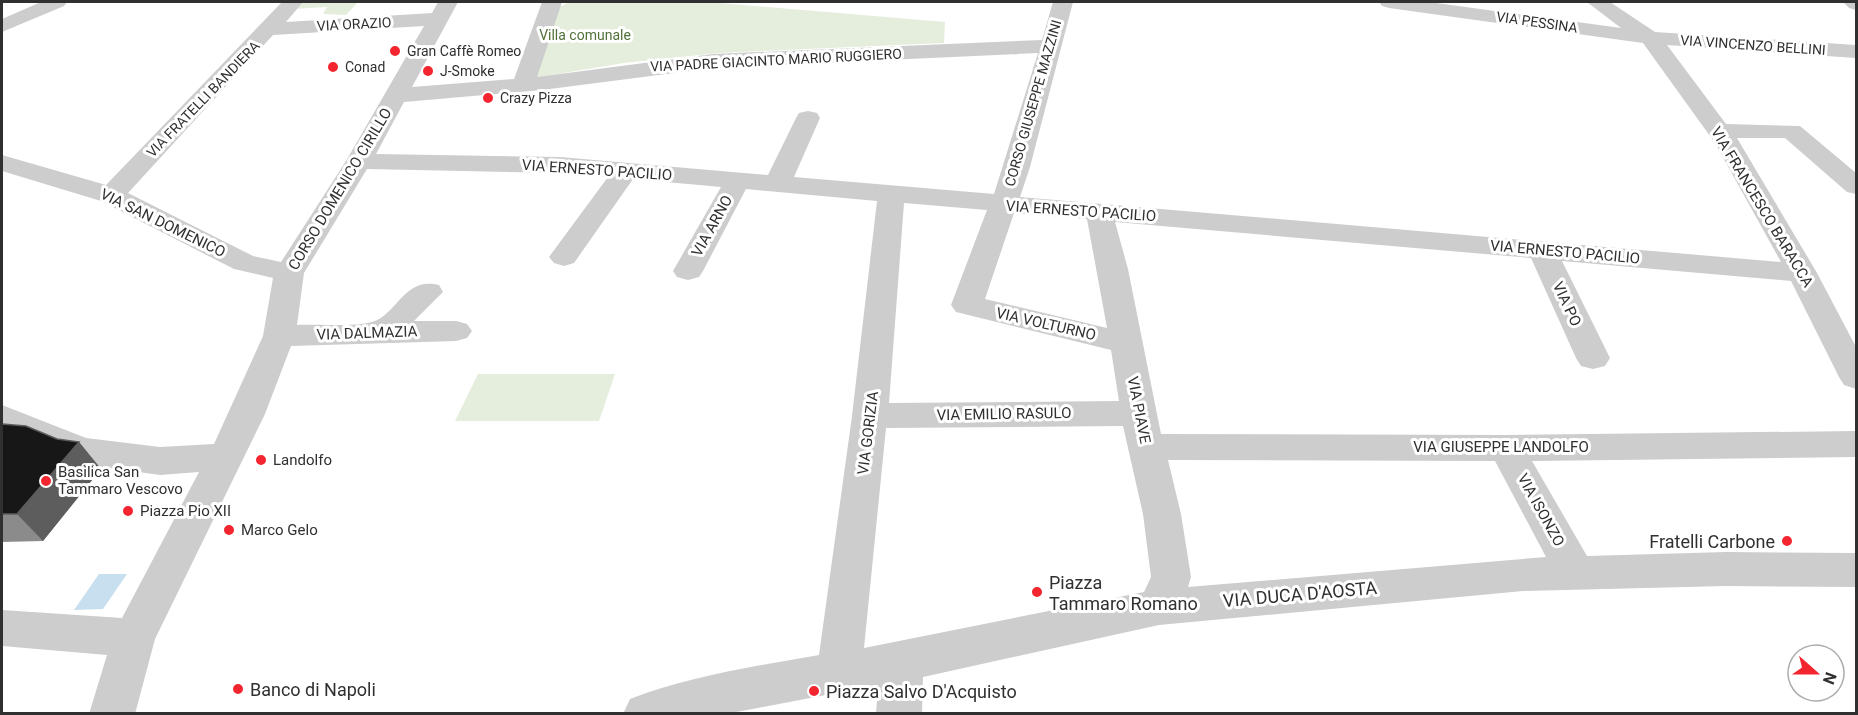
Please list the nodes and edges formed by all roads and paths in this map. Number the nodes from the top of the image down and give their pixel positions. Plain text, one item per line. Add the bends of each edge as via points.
1 (293, 2) edge
2 (552, 2) edge
3 (1063, 2) edge
4 (1389, 2) edge
5 (1597, 2) edge
6 (2, 3) edge
7 (49, 5) edge
8 (443, 10) edge
9 (2, 26) edge
10 (270, 29) junction
11 (1650, 38) junction
12 (1051, 46) junction
13 (1857, 51) edge
14 (523, 85) junction
15 (395, 96) junction
16 (808, 118) dead end
17 (1718, 130) junction
18 (359, 161) junction
19 (2, 163) edge
20 (625, 172) junction
21 (737, 182) junction
22 (777, 185) junction
23 (1857, 186) edge
24 (891, 194) junction
25 (111, 195) junction
26 (1002, 204) junction
27 (1099, 212) junction
28 (1542, 250) junction
29 (564, 257) dead end
30 (688, 271) dead end
31 (289, 273) junction
32 (1802, 273) junction
33 (428, 292) dead end
34 (967, 305) joint
35 (381, 331) junction
36 (456, 331) dead end
37 (279, 336) junction
38 (1126, 343) junction
39 (1593, 358) dead end
40 (1857, 377) edge
41 (1138, 413) junction
42 (870, 416) junction
43 (2, 417) edge
44 (1857, 444) edge
45 (1146, 447) junction
46 (1506, 447) junction
47 (226, 457) junction
48 (1857, 570) edge
49 (1576, 573) junction
50 (1159, 607) junction
51 (2, 628) edge
52 (134, 638) junction
53 (902, 662) junction
54 (838, 671) junction
55 (740, 701) edge
56 (115, 708) edge
57 (646, 714) edge
58 (899, 714) edge

1 - 10 street, VIA FRATELLI BANDIERA
2 - 14 street
3 - 12 street, CORSO GIUSEPPE MAZZINI
4 - 11 street, VIA PESSINA
5 - 11 street, VIA FRANCESCO BARACCA
6 - 7 street
7 - 9 street
8 - 10 street, VIA ORAZIO
8 - 15 street, CORSO DOMENICO CIRILLO
10 - 25 street, VIA FRATELLI BANDIERA
11 - 13 street, VIA VINCENZO BELLINI
11 - 17 street, VIA FRANCESCO BARACCA
12 - 14 street, VIA PADRE GIACINTO MARIO RUGGIERO via 713,61
12 - 26 street, CORSO GIUSEPPE MAZZINI via 1017,167
14 - 15 street, VIA PADRE GIACINTO MARIO RUGGIERO
15 - 18 street, CORSO DOMENICO CIRILLO
16 - 22 street
17 - 23 street via 1791,131
17 - 32 street, VIA FRANCESCO BARACCA
18 - 20 street, VIA ERNESTO PACILIO via 560,165
18 - 31 street, CORSO DOMENICO CIRILLO
19 - 25 street, VIA SAN DOMENICO
20 - 21 street, VIA ERNESTO PACILIO
20 - 29 street
21 - 22 street, VIA ERNESTO PACILIO
21 - 30 street, VIA ARNO
22 - 24 street, VIA ERNESTO PACILIO
24 - 26 street, VIA ERNESTO PACILIO
24 - 42 street, VIA GORIZIA
25 - 31 street, VIA SAN DOMENICO via 244,263
26 - 27 street, VIA ERNESTO PACILIO
26 - 34 street, CORSO GIUSEPPE MAZZINI
27 - 28 street, VIA ERNESTO PACILIO
27 - 38 street, VIA PIAVE
28 - 32 street, VIA ERNESTO PACILIO
28 - 39 street, VIA PO
31 - 37 street, CORSO DOMENICO CIRILLO
32 - 40 street, VIA FRANCESCO BARACCA
33 - 35 street
34 - 38 street, VIA VOLTURNO
35 - 36 street, VIA DALMAZIA
35 - 37 street, VIA DALMAZIA
37 - 47 street, CORSO DOMENICO CIRILLO
38 - 41 street, VIA PIAVE
41 - 42 street, VIA EMILIO RASULO
41 - 45 street, VIA PIAVE
42 - 54 street, VIA GORIZIA
43 - 47 street via 81,451 160,461
44 - 46 street, VIA GIUSEPPE LANDOLFO
45 - 46 street, VIA GIUSEPPE LANDOLFO
45 - 50 street, VIA PIAVE via 1172,577
46 - 49 street, VIA ISONZO
47 - 52 street, CORSO DOMENICO CIRILLO
48 - 49 street, VIA DUCA D'AOSTA
49 - 50 street, VIA DUCA D'AOSTA via 1511,575
50 - 53 street, VIA DUCA D'AOSTA
51 - 52 street
52 - 56 street, CORSO DOMENICO CIRILLO
53 - 54 street, VIA DUCA D'AOSTA
53 - 58 street
54 - 55 street, VIA DUCA D'AOSTA
55 - 57 street, VIA DUCA D'AOSTA

